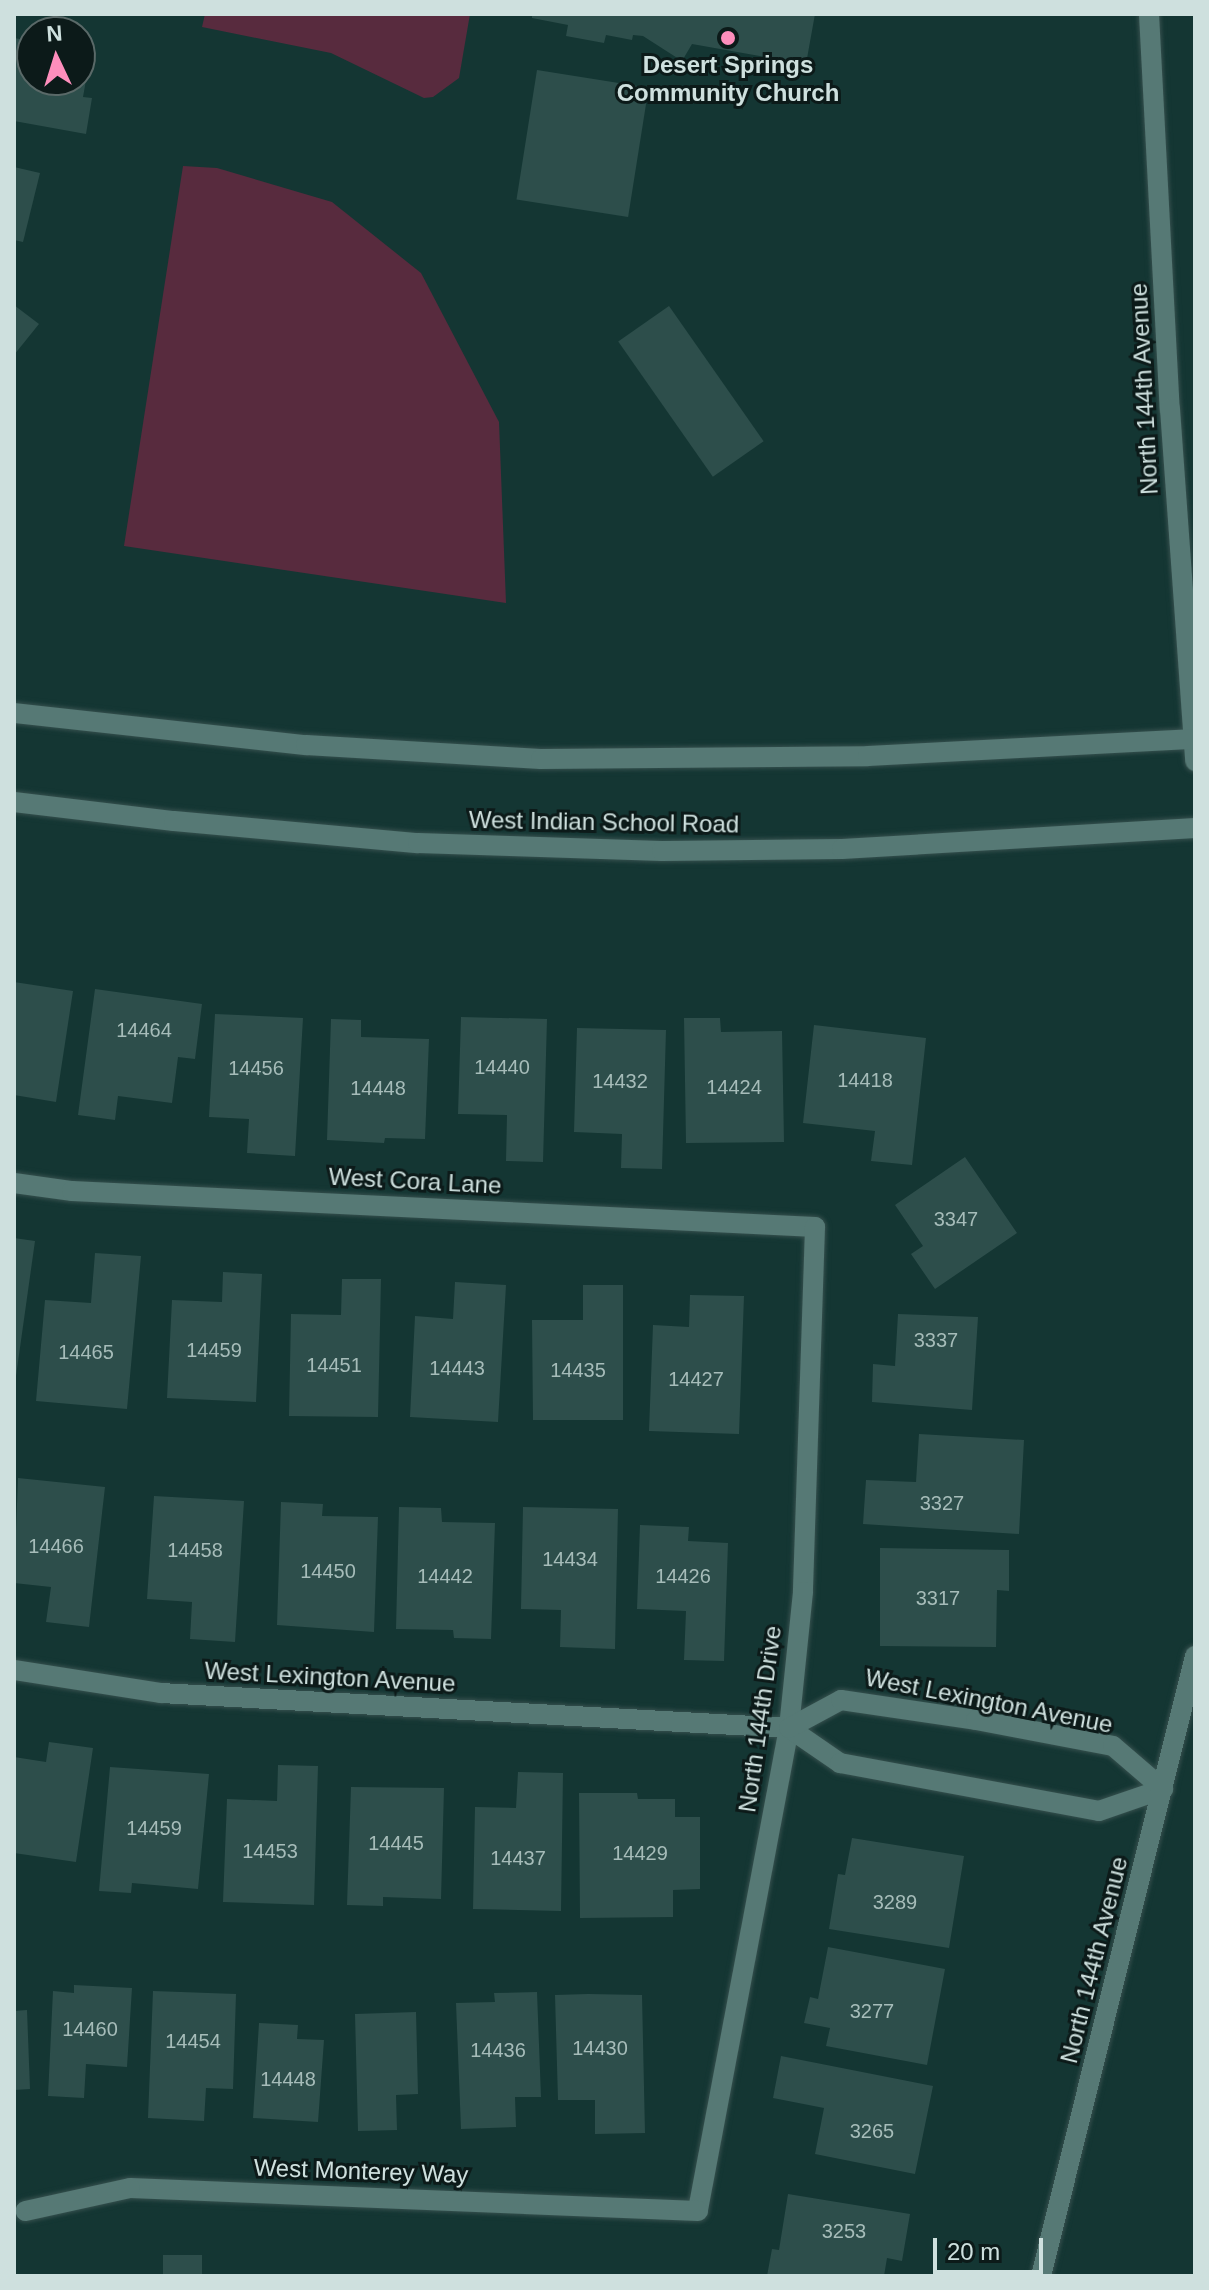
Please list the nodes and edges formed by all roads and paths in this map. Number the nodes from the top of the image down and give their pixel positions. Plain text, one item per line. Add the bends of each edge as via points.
1 (1149, 14) edge
2 (1157, 14) edge
3 (14, 713) edge
4 (1194, 739) edge
5 (1195, 761) edge
6 (14, 802) edge
7 (1195, 828) edge
8 (14, 1183) edge
9 (815, 1227) joint
10 (1195, 1656) edge
11 (14, 1670) edge
12 (789, 1728) junction
13 (1163, 1789) junction
14 (25, 2211) dead end
15 (698, 2211) joint
16 (1041, 2276) edge

1 - 2 street
1 - 4 street, North 144th Avenue
3 - 4 street via 306,745 541,759 868,756
4 - 5 street, North 144th Avenue
6 - 7 street, West Indian School Road via 418,843 630,850 842,849
8 - 9 street, West Cora Lane via 72,1191
9 - 12 street, North 144th Drive via 803,1592
10 - 13 street, North 144th Avenue
11 - 12 street, West Lexington Avenue via 161,1693
12 - 13 street via 840,1763 1099,1811
12 - 13 street, West Lexington Avenue via 841,1700 976,1720 1113,1746
12 - 15 street, North 144th Drive
13 - 16 street, North 144th Avenue
14 - 15 street, West Monterey Way via 130,2188

